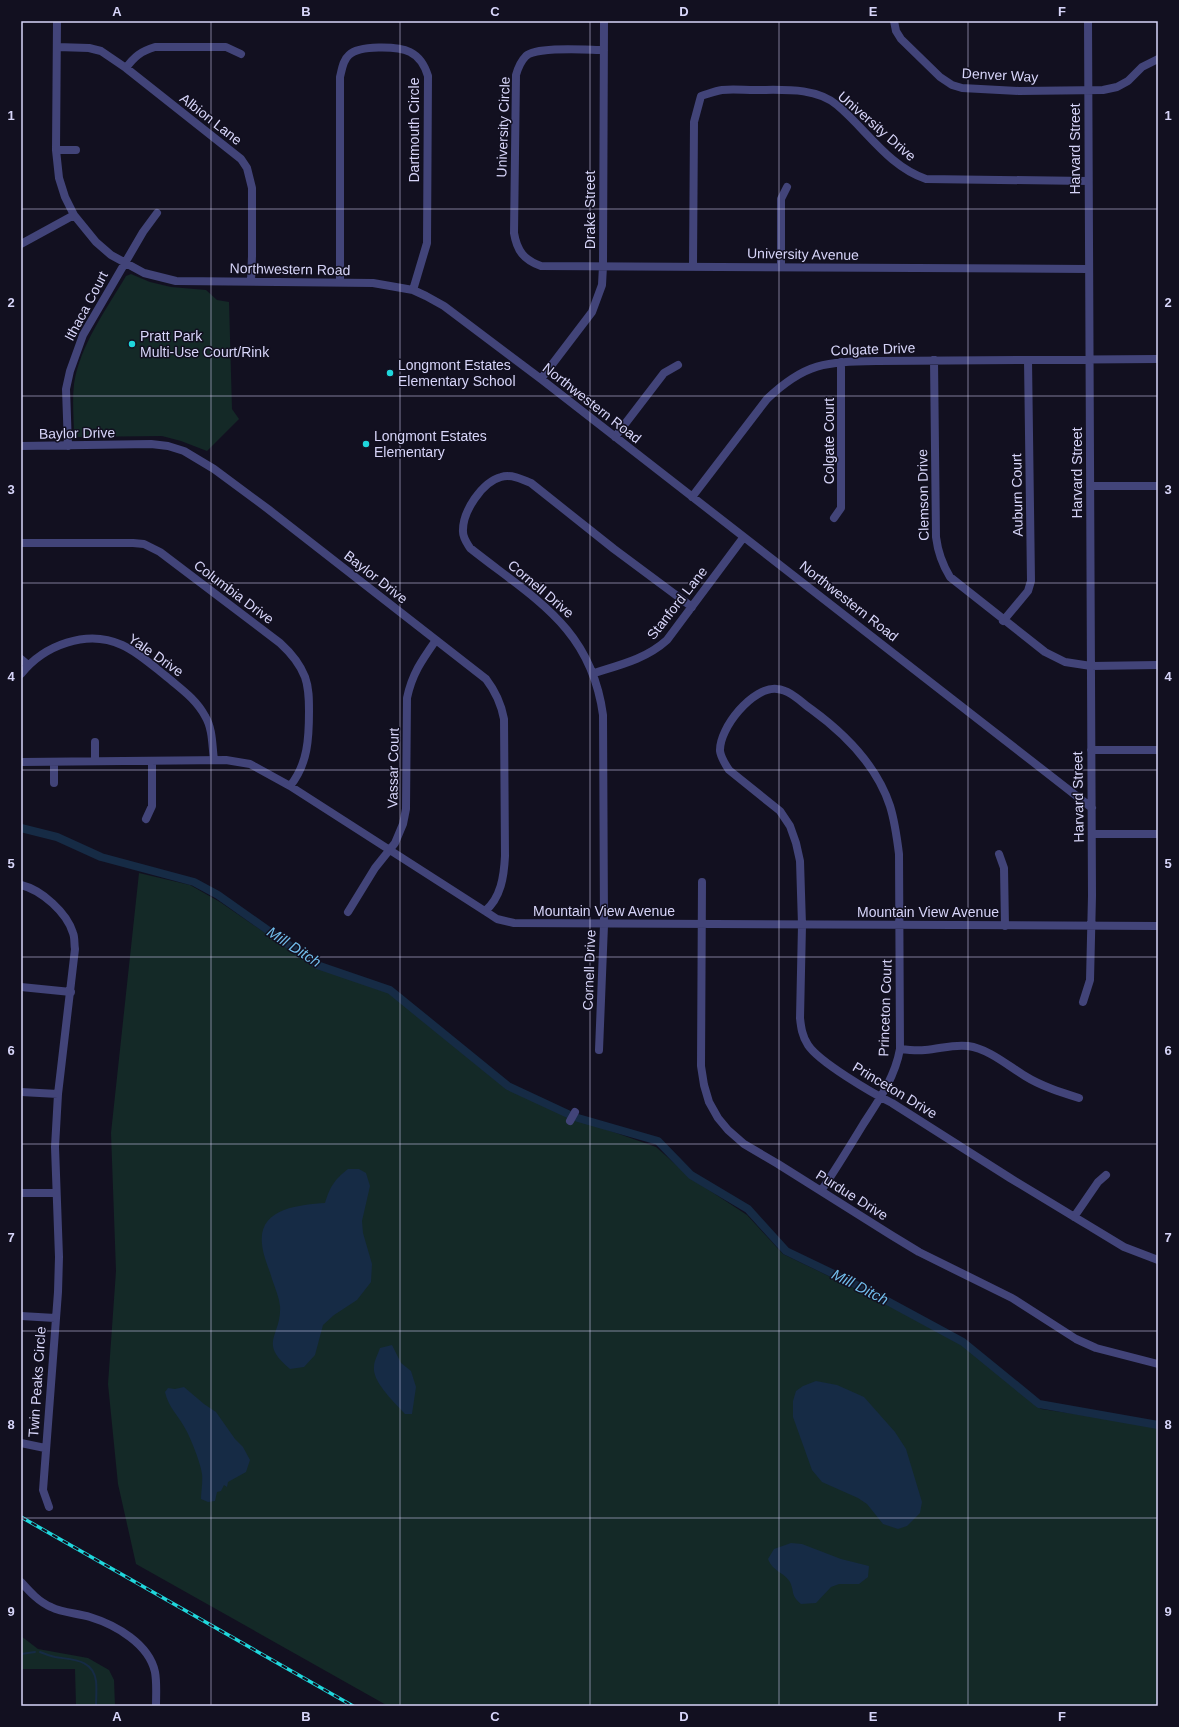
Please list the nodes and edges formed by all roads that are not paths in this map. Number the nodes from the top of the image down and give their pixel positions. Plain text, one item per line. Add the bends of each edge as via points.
1 (57, 21) edge
2 (604, 21) edge
3 (894, 21) edge
4 (1088, 21) edge
5 (57, 47) junction
6 (604, 50) junction
7 (241, 54) dead end
8 (1158, 59) edge
9 (126, 68) junction
10 (1088, 90) junction
11 (56, 150) junction
12 (76, 150) dead end
13 (1088, 181) junction
14 (787, 187) dead end
15 (157, 213) dead end
16 (74, 215) junction
17 (21, 244) edge
18 (521, 254) joint
19 (124, 263) junction
20 (603, 266) junction
21 (693, 266) junction
22 (781, 267) junction
23 (1088, 268) junction
24 (250, 281) junction
25 (340, 282) junction
26 (413, 290) junction
27 (1158, 359) edge
28 (934, 360) junction
29 (1028, 360) junction
30 (1090, 360) junction
31 (842, 362) junction
32 (678, 365) dead end
33 (541, 379) junction
34 (615, 437) junction
35 (21, 446) edge
36 (68, 446) junction
37 (1090, 486) junction
38 (1158, 486) edge
39 (692, 497) junction
40 (834, 518) dead end
41 (743, 538) junction
42 (21, 542) edge
43 (692, 607) junction
44 (1003, 621) junction
45 (436, 640) junction
46 (21, 659) edge
47 (28, 665) junction
48 (1158, 665) edge
49 (1091, 666) junction
50 (594, 673) junction
51 (21, 674) edge
52 (95, 742) dead end
53 (1091, 750) junction
54 (1158, 750) edge
55 (214, 760) junction
56 (95, 761) junction
57 (152, 761) junction
58 (21, 762) edge
59 (54, 762) junction
60 (54, 783) dead end
61 (290, 786) junction
62 (1092, 808) junction
63 (146, 819) dead end
64 (1092, 834) junction
65 (1158, 834) edge
66 (390, 850) junction
67 (999, 854) dead end
68 (702, 882) dead end
69 (21, 885) edge
70 (485, 911) junction
71 (348, 912) dead end
72 (604, 925) junction
73 (703, 925) junction
74 (802, 925) junction
75 (899, 925) junction
76 (1005, 926) junction
77 (1091, 926) junction
78 (1158, 926) edge
79 (21, 987) edge
80 (71, 992) junction
81 (1082, 1002) dead end
82 (900, 1049) junction
83 (599, 1050) dead end
84 (21, 1092) edge
85 (58, 1094) junction
86 (880, 1097) junction
87 (1079, 1098) dead end
88 (575, 1112) dead end
89 (570, 1121) dead end
90 (1106, 1175) dead end
91 (821, 1191) junction
92 (21, 1193) edge
93 (56, 1193) junction
94 (1074, 1217) junction
95 (1158, 1260) edge
96 (21, 1316) edge
97 (55, 1318) junction
98 (1158, 1364) edge
99 (21, 1443) edge
100 (45, 1448) junction
101 (49, 1507) dead end
102 (21, 1582) edge
103 (156, 1706) edge

1 - 5 street, Northwestern Road
2 - 6 street, Drake Street
3 - 10 street, Denver Way via 901,39 940,78 952,85 962,88 1019,91
4 - 10 street, Harvard Street
5 - 9 street, Albion Lane via 101,51
5 - 11 street, Northwestern Road
6 - 18 street, University Circle via 540,50 526,56 520,64 516,75 514,233
6 - 20 street, Drake Street
7 - 9 street via 226,47 155,47 144,50
8 - 10 street, Denver Way via 1142,67 1128,81 1117,87
9 - 24 street, Albion Lane via 241,159 247,168 252,188
10 - 13 street, Harvard Street
11 - 12 street
11 - 16 street, Northwestern Road via 59,178
13 - 21 street, University Drive via 926,179 904,169 837,105 825,98 796,90 721,90 701,96 694,122
13 - 23 street, Harvard Street
14 - 22 street via 782,199
15 - 19 street, Ithaca Court
16 - 17 street
16 - 19 street, Northwestern Road via 96,242
18 - 20 street, University Avenue via 530,262 541,266
19 - 24 street, Northwestern Road via 144,273 176,281
19 - 36 street, Ithaca Court via 83,335 70,371 66,389
20 - 21 street, University Avenue
20 - 33 street, Drake Street via 602,285 592,312
21 - 22 street, University Avenue
22 - 23 street, University Avenue
23 - 30 street, Harvard Street
24 - 25 street, Northwestern Road
25 - 26 street, Northwestern Road via 387,284
25 - 26 street, Dartmouth Circle via 342,66 348,56 363,48 406,50 425,66 428,76 427,243
26 - 33 street, Northwestern Road via 444,306
27 - 30 street, Colgate Drive
28 - 29 street, Colgate Drive
28 - 31 street, Colgate Drive
28 - 44 street, Clemson Drive via 937,549 950,578
29 - 30 street, Colgate Drive
29 - 44 street, Auburn Court via 1031,581 1028,591
30 - 37 street, Harvard Street
31 - 39 street, Colgate Drive via 815,367 782,386 768,399
31 - 40 street, Colgate Court via 841,508
32 - 34 street via 664,373
33 - 34 street, Northwestern Road
34 - 39 street, Northwestern Road
35 - 36 street, Baylor Drive
36 - 45 street, Baylor Drive via 151,444 184,451 214,469 268,509
37 - 38 street
37 - 49 street, Harvard Street
39 - 41 street, Northwestern Road
41 - 43 street, Stanford Lane
41 - 62 street, Northwestern Road
42 - 61 street, Columbia Drive via 133,543 152,547 280,643 300,667 309,695 308,744 305,759
43 - 50 street, Stanford Lane via 667,640 656,650 643,658
43 - 50 street, Cornell Drive via 531,483 508,476 494,480 471,504 465,517 465,540 470,548 546,607 567,628
44 - 49 street, Clemson Drive via 1051,656 1066,662
45 - 66 street, Vassar Court via 416,668 410,682 407,698 406,809 396,843
45 - 70 street, Baylor Drive via 486,679 496,692 502,707 504,864 498,894
46 - 47 street
47 - 51 street, Yale Drive
47 - 55 street, Yale Drive via 42,654 62,644 78,640 111,641 123,646 149,662 198,705 211,730
48 - 49 street, Clemson Drive
49 - 53 street, Harvard Street
50 - 72 street, Cornell Drive via 603,715
52 - 56 street
53 - 54 street
53 - 62 street, Harvard Street
55 - 57 street, Mountain View Avenue
55 - 61 street, Mountain View Avenue via 234,760 250,764
56 - 57 street, Mountain View Avenue
56 - 59 street, Mountain View Avenue
57 - 63 street via 152,806
58 - 59 street, Mountain View Avenue
59 - 60 street
61 - 66 street, Mountain View Avenue
62 - 64 street, Harvard Street
64 - 65 street
64 - 77 street, Harvard Street
66 - 70 street, Mountain View Avenue
66 - 71 street, Vassar Court via 375,868
67 - 76 street via 1004,868
68 - 73 street, Purdue Drive
69 - 80 street, Twin Peaks Circle via 37,891 49,900 64,916 73,933 75,949
70 - 72 street, Mountain View Avenue via 497,919 514,923
72 - 73 street, Mountain View Avenue
72 - 83 street, Cornell Drive
73 - 74 street, Mountain View Avenue
73 - 91 street, Purdue Drive via 701,1066 709,1102 728,1130 744,1144
74 - 75 street, Mountain View Avenue
74 - 75 street, Princeton Drive via 800,861 790,826 780,810 729,770 720,751 724,733 737,712 750,698 771,689 786,692 829,723 860,754 877,779 890,805 895,826 899,854
74 - 86 street, Princeton Drive via 800,1018 807,1044 838,1070
75 - 76 street, Mountain View Avenue
75 - 82 street, Princeton Court
76 - 77 street, Mountain View Avenue
77 - 78 street, Mountain View Avenue
77 - 81 street, Harvard Street via 1090,980
79 - 80 street
80 - 85 street, Twin Peaks Circle
82 - 86 street, Princeton Court via 893,1076
82 - 87 street via 925,1050 954,1045 983,1050 1025,1076
84 - 85 street
85 - 93 street, Twin Peaks Circle
86 - 91 street, Princeton Court
86 - 94 street, Princeton Drive
88 - 89 street
90 - 94 street via 1098,1182
91 - 98 street, Purdue Drive via 919,1252 1012,1298 1076,1339 1096,1348
92 - 93 street
93 - 97 street, Twin Peaks Circle via 59,1257
94 - 95 street, Princeton Drive via 1124,1247
96 - 97 street, Twin Peaks Circle
97 - 100 street, Twin Peaks Circle
99 - 100 street, Twin Peaks Circle
100 - 101 street, Twin Peaks Circle via 43,1490
102 - 103 street via 32,1594 51,1607 103,1622 141,1647 155,1672

